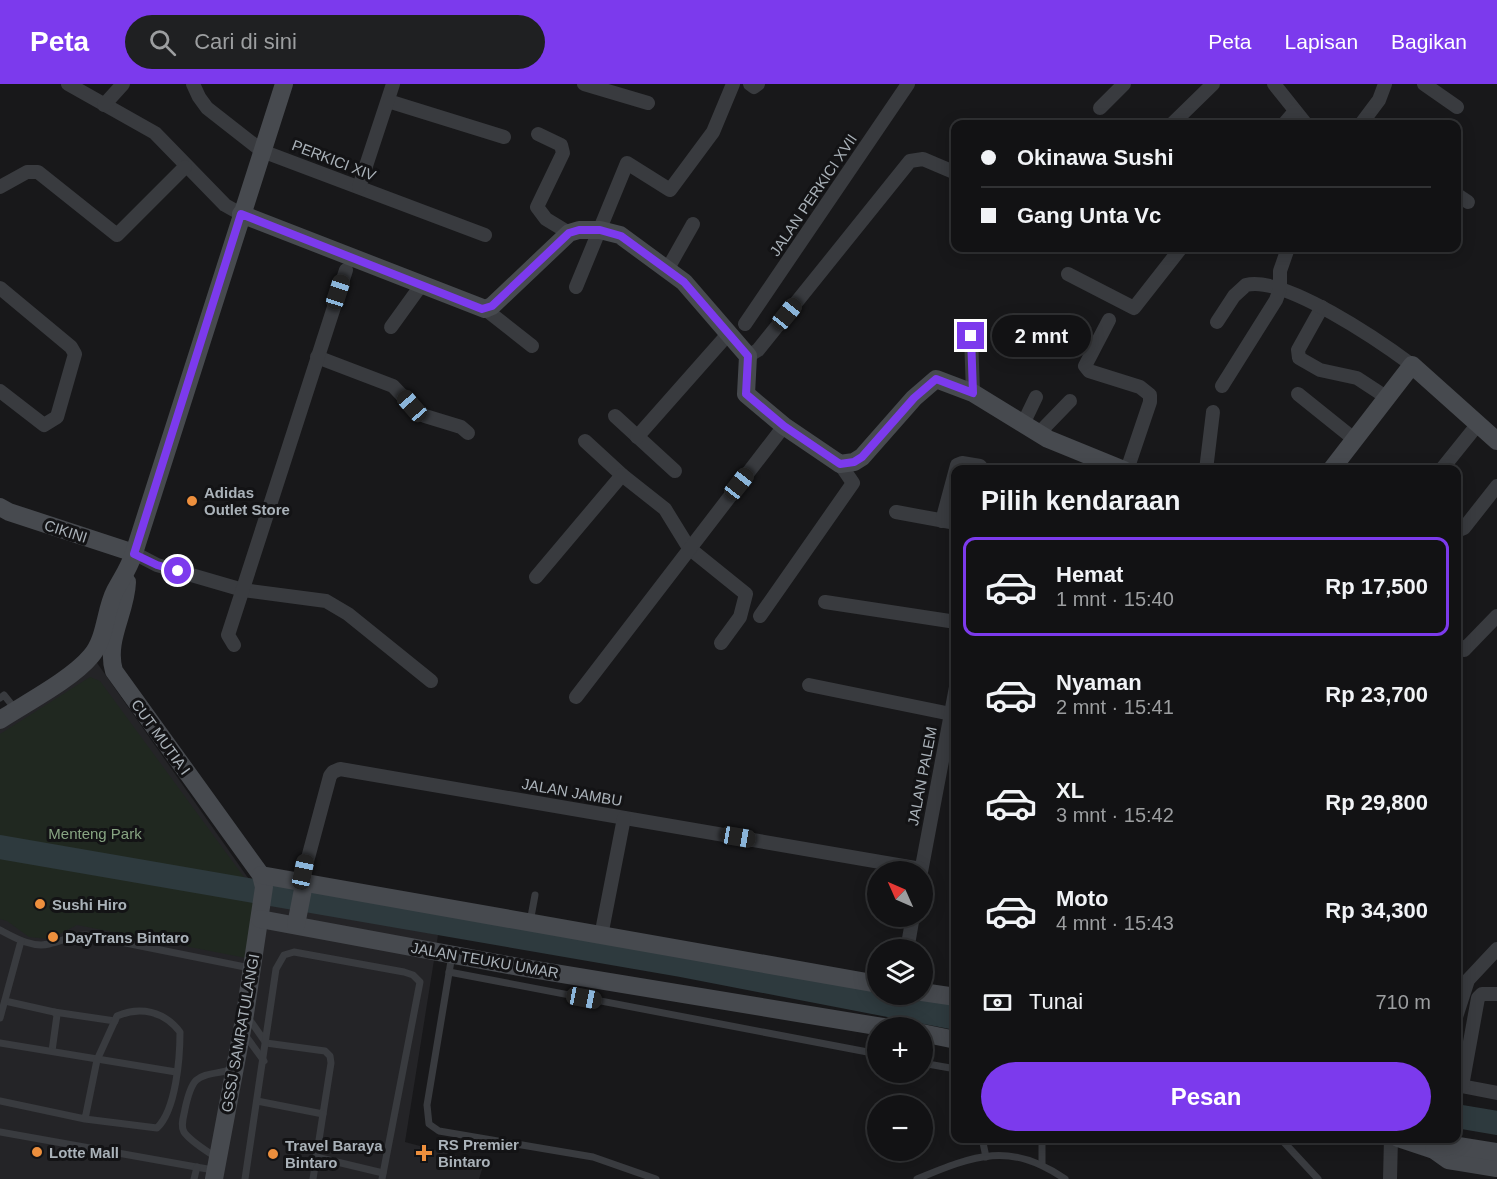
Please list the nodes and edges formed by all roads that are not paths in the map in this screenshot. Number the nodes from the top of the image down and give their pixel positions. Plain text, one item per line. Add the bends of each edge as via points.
1 (68, 84) edge
2 (123, 84) edge
3 (194, 84) edge
4 (284, 84) edge
5 (393, 84) edge
6 (584, 84) edge
7 (733, 84) edge
8 (750, 84) edge
9 (758, 84) edge
10 (908, 84) edge
11 (1124, 84) edge
12 (1213, 84) edge
13 (1274, 84) edge
14 (1385, 84) edge
15 (1424, 84) edge
16 (388, 101) junction
17 (648, 103) dead end
18 (104, 105) junction
19 (1456, 107) dead end
20 (1100, 108) dead end
21 (1295, 111) junction
22 (1176, 120) edge
23 (1287, 120) edge
24 (1303, 120) edge
25 (1363, 120) edge
26 (538, 134) dead end
27 (504, 137) dead end
28 (262, 151) junction
29 (185, 167) junction
30 (951, 171) edge
31 (359, 187) junction
32 (0, 188) edge
33 (241, 214) junction
34 (693, 224) dead end
35 (600, 230) junction
36 (569, 233) junction
37 (485, 236) dead end
38 (1178, 252) edge
39 (1287, 252) edge
40 (345, 270) dead end
41 (667, 270) junction
42 (1068, 274) dead end
43 (422, 284) junction
44 (576, 287) dead end
45 (0, 288) edge
46 (1280, 289) junction
47 (1323, 307) junction
48 (485, 309) junction
49 (1109, 320) dead end
50 (1217, 322) dead end
51 (745, 324) dead end
52 (391, 327) dead end
53 (729, 333) junction
54 (971, 336) dead end
55 (532, 346) dead end
56 (748, 356) junction
57 (317, 357) junction
58 (1412, 365) junction
59 (1222, 386) dead end
60 (0, 391) edge
61 (973, 393) junction
62 (1298, 394) dead end
63 (1386, 396) junction
64 (1036, 397) dead end
65 (1070, 401) dead end
66 (1213, 412) dead end
67 (615, 416) dead end
68 (1478, 424) junction
69 (784, 426) junction
70 (1031, 428) junction
71 (468, 433) dead end
72 (637, 436) junction
73 (1354, 439) junction
74 (585, 441) dead end
75 (1497, 441) edge
76 (840, 464) junction
77 (957, 465) edge
78 (974, 465) edge
79 (1112, 465) edge
80 (1127, 465) edge
81 (1207, 465) edge
82 (1335, 465) edge
83 (1445, 465) edge
84 (675, 471) dead end
85 (622, 475) junction
86 (1497, 486) edge
87 (0, 507) edge
88 (896, 512) dead end
89 (949, 522) edge
90 (1461, 530) edge
91 (689, 548) junction
92 (134, 554) junction
93 (127, 573) junction
94 (536, 577) dead end
95 (243, 590) junction
96 (825, 602) dead end
97 (760, 616) dead end
98 (1497, 616) edge
99 (951, 621) edge
100 (721, 643) dead end
101 (234, 645) dead end
102 (1461, 647) edge
103 (77, 669) junction
104 (114, 671) junction
105 (431, 681) dead end
106 (809, 685) dead end
107 (576, 697) dead end
108 (0, 698) edge
109 (16, 710) junction
110 (951, 715) edge
111 (0, 720) edge
112 (951, 725) edge
113 (624, 818) junction
114 (870, 861) edge
115 (923, 861) edge
116 (262, 881) junction
117 (302, 888) junction
118 (535, 895) dead end
119 (261, 913) junction
120 (297, 920) junction
121 (530, 924) junction
122 (0, 930) edge
123 (601, 936) junction
124 (21, 941) junction
125 (1497, 949) edge
126 (451, 963) junction
127 (252, 968) junction
128 (867, 982) edge
129 (933, 994) edge
130 (1497, 994) edge
131 (951, 997) edge
132 (5, 1001) junction
133 (1461, 1002) edge
134 (54, 1011) junction
135 (0, 1018) edge
136 (115, 1021) junction
137 (243, 1023) junction
138 (867, 1025) edge
139 (933, 1036) edge
140 (951, 1039) edge
141 (0, 1043) edge
142 (266, 1043) junction
143 (52, 1051) junction
144 (867, 1052) edge
145 (97, 1060) junction
146 (264, 1061) junction
147 (933, 1065) edge
148 (951, 1068) edge
149 (235, 1069) junction
150 (176, 1072) junction
151 (1461, 1076) edge
152 (1461, 1085) edge
153 (1497, 1093) edge
154 (0, 1101) edge
155 (257, 1101) junction
156 (323, 1114) junction
157 (86, 1119) junction
158 (0, 1132) edge
159 (983, 1143) edge
160 (1042, 1143) edge
161 (1285, 1143) edge
162 (1391, 1143) edge
163 (1434, 1144) edge
164 (1497, 1152) edge
165 (316, 1157) junction
166 (986, 1157) junction
167 (1042, 1163) junction
168 (197, 1167) junction
169 (1497, 1168) edge
170 (216, 1169) edge
171 (383, 1176) edge
172 (194, 1179) edge
173 (245, 1179) edge
174 (313, 1179) edge
175 (656, 1179) edge
176 (917, 1179) edge
177 (1065, 1179) edge
178 (1318, 1179) edge
179 (1390, 1179) edge

1 - 18 street
2 - 18 street
3 - 28 street, PERKICI XIV via 207,108
4 - 28 main road
5 - 16 street
6 - 17 street
7 - 35 street via 713,132 670,190 627,163
8 - 9 street
10 - 51 street, JALAN PERKICI XVII
11 - 20 street
12 - 22 street
13 - 21 street
14 - 25 street via 1379,100
15 - 19 street
16 - 27 street
16 - 31 street
18 - 29 street via 155,134
21 - 23 street
21 - 24 street
26 - 36 street via 561,145 563,153 537,207 546,219
28 - 31 street, PERKICI XIV
28 - 33 main road
29 - 32 street via 117,235 38,172 27,172
29 - 33 street
30 - 56 street via 923,159 910,161 758,350
31 - 37 street, PERKICI XIV
33 - 43 main road
33 - 92 main road
34 - 41 street
35 - 36 main road
35 - 41 main road via 621,236
35 - 44 street
36 - 48 main road
38 - 42 street via 1134,308
39 - 46 street via 1280,271
40 - 57 street
41 - 53 main road via 684,282
43 - 48 main road
43 - 52 street
45 - 60 street via 75,354 57,417 49,424 31,417
46 - 47 street
46 - 50 street via 1246,285
46 - 59 street
47 - 58 street
47 - 63 street via 1298,350 1299,358 1320,370 1357,378
48 - 55 street
49 - 80 street via 1085,366 1089,371 1140,387 1150,395
53 - 56 main road
53 - 72 street
54 - 61 street
56 - 69 main road via 746,394
57 - 71 street via 393,386 425,416 461,427
57 - 95 street
58 - 63 main road
58 - 68 main road
61 - 70 main road
61 - 76 main road via 936,379 862,457
62 - 73 street
63 - 73 main road
64 - 70 street
65 - 70 street
66 - 81 street
67 - 72 street
68 - 75 main road
68 - 83 street
69 - 76 main road
69 - 91 street
70 - 79 main road via 1048,440
72 - 84 street
73 - 82 main road
74 - 85 street
76 - 97 street via 854,483
77 - 78 street
85 - 91 street via 665,509
85 - 94 street
86 - 90 street
87 - 92 main road, CIKINI
88 - 89 street
91 - 100 street via 746,594 740,617
91 - 107 street
92 - 93 main road
92 - 95 street via 157,565
93 - 103 main road via 114,591 94,653
93 - 104 main road via 126,596 111,648
95 - 101 street via 228,635
95 - 105 street via 326,601
96 - 99 street
98 - 102 street via 1464,650
103 - 104 main road via 97,665
103 - 109 main road
104 - 116 main road, CUT MUTIA I
106 - 110 street
108 - 109 lane via 4,695
109 - 111 main road
112 - 115 street, JALAN PALEM
113 - 114 street, JALAN JAMBU
113 - 117 street, JALAN JAMBU via 337,769 330,776
113 - 123 street
116 - 117 main road
116 - 119 main road, GSSJ SAMRATULANGI
117 - 120 main road
117 - 121 main road
118 - 121 lane
119 - 120 main road, JALAN TEUKU UMAR
119 - 127 main road, GSSJ SAMRATULANGI
120 - 126 main road, JALAN TEUKU UMAR
121 - 123 main road
122 - 124 lane
123 - 128 main road
124 - 127 lane via 40,945 86,935
124 - 132 lane
125 - 133 street via 1468,980
126 - 138 main road, JALAN TEUKU UMAR
126 - 144 lane
126 - 175 lane via 427,1105 429,1124 439,1131 593,1157
127 - 137 main road, GSSJ SAMRATULANGI
129 - 131 main road
130 - 151 street via 1482,994 1478,998
132 - 134 lane
132 - 135 lane
134 - 136 lane
134 - 143 lane via 58,1018
136 - 145 lane
136 - 150 lane via 117,1016 133,1009 171,1020 180,1032
137 - 142 lane
137 - 146 lane
137 - 149 main road, GSSJ SAMRATULANGI
139 - 140 main road
141 - 143 lane
142 - 146 lane
142 - 156 lane via 315,1048 330,1056
142 - 171 lane via 276,969 284,955 307,952 418,978 420,987
143 - 145 lane
145 - 150 lane
145 - 157 lane
146 - 155 lane
147 - 148 lane
149 - 170 main road, GSSJ SAMRATULANGI
149 - 170 lane via 200,1077 190,1086 183,1123 186,1134
150 - 157 lane via 166,1118 157,1128
152 - 153 street
154 - 157 lane
155 - 156 lane
155 - 173 lane
156 - 165 lane
158 - 168 lane
159 - 166 lane
160 - 167 lane
161 - 178 lane
162 - 179 street
163 - 164 main road
163 - 169 main road via 1448,1160
165 - 171 lane
165 - 174 lane
166 - 167 lane via 1019,1155
166 - 176 lane via 957,1162
167 - 177 lane
168 - 170 lane
168 - 172 lane

